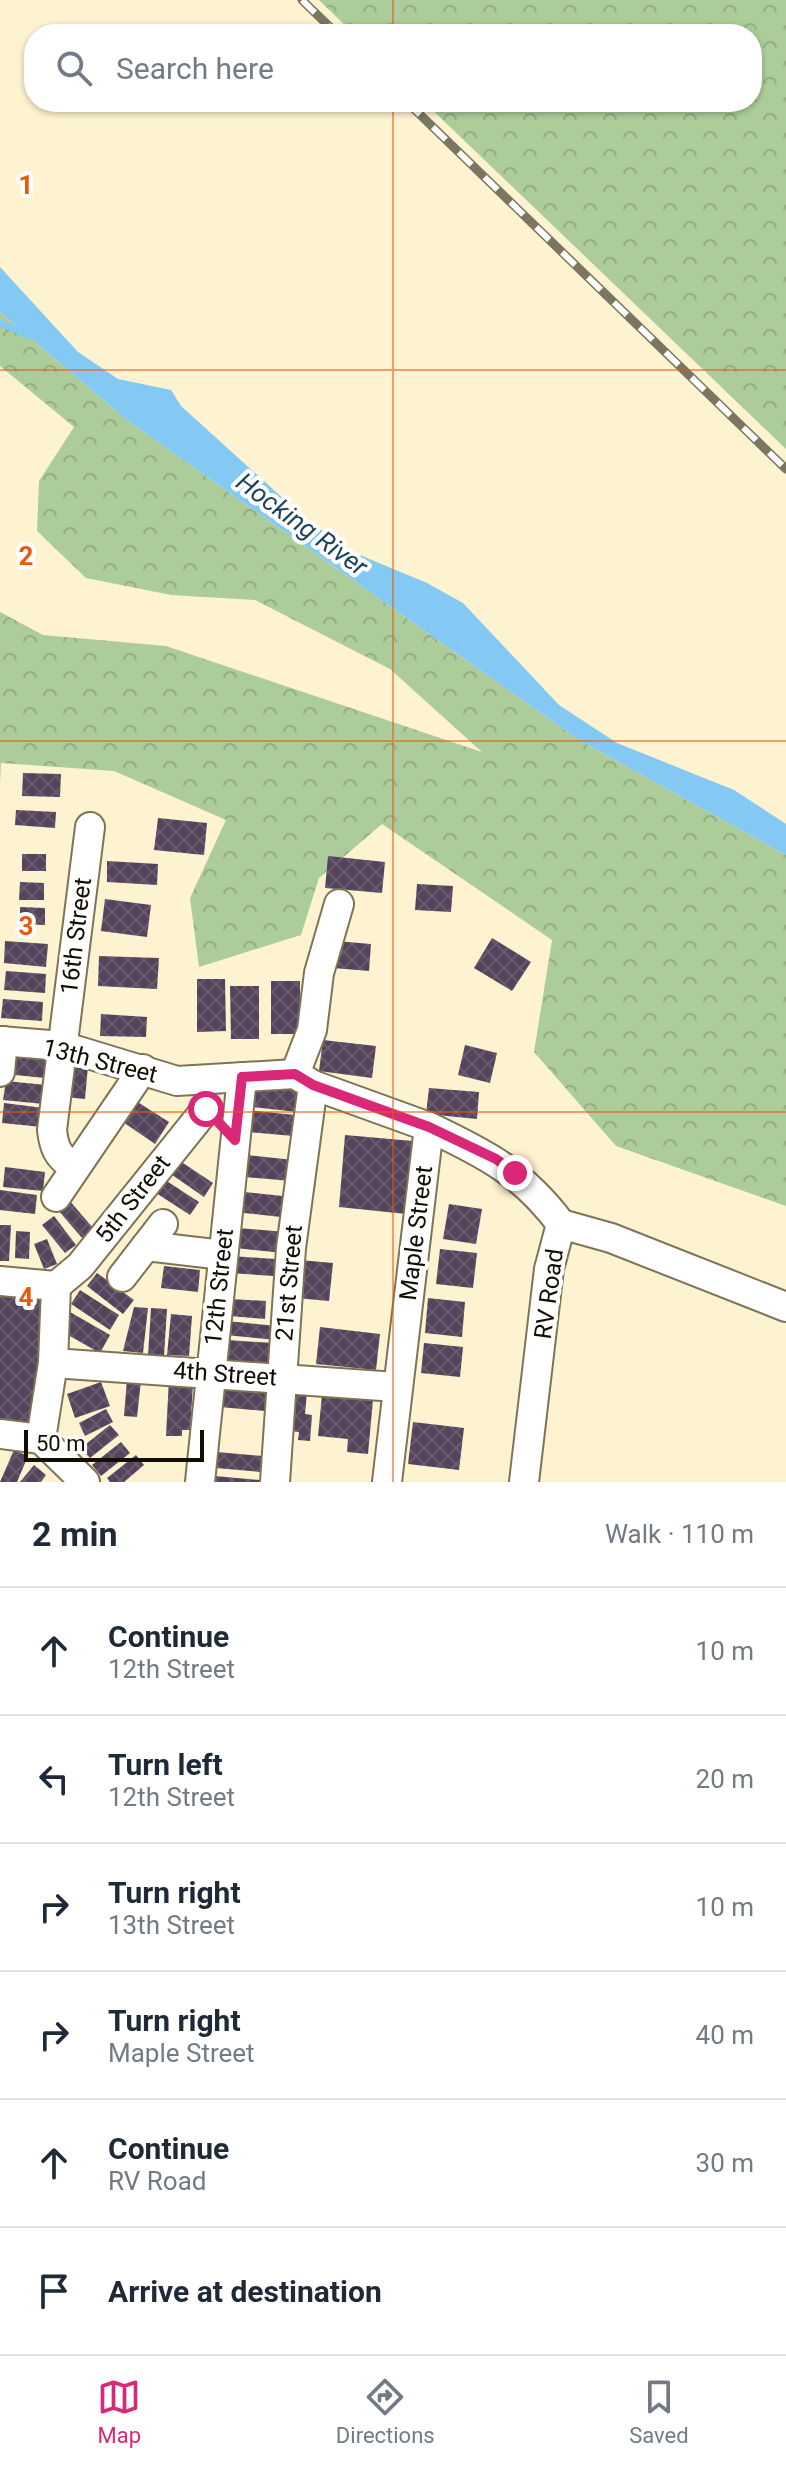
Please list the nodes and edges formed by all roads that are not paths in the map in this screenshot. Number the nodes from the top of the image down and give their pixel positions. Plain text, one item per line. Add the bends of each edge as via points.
1 (90, 827) dead end
2 (339, 904) dead end
3 (1, 1041) edge
4 (62, 1046) junction
5 (143, 1069) junction
6 (0, 1072) edge
7 (242, 1077) junction
8 (304, 1080) junction
9 (177, 1081) junction
10 (206, 1109) junction
11 (429, 1127) junction
12 (235, 1140) junction
13 (74, 1167) junction
14 (56, 1197) dead end
15 (163, 1224) dead end
16 (561, 1224) junction
17 (146, 1246) junction
18 (223, 1255) junction
19 (122, 1277) dead end
20 (0, 1281) edge
21 (56, 1286) junction
22 (786, 1307) edge
23 (53, 1363) junction
24 (211, 1372) junction
25 (281, 1378) junction
26 (396, 1387) junction
27 (0, 1434) edge
28 (41, 1439) junction
29 (85, 1482) edge
30 (200, 1482) edge
31 (275, 1482) edge
32 (387, 1482) edge
33 (524, 1482) edge

1 - 4 lane, 16th Street
2 - 8 lane, 21st Street via 319,973
3 - 4 lane, 13th Street
3 - 6 lane
4 - 5 lane, 13th Street
4 - 13 lane, 16th Street via 53,1138 62,1159
5 - 9 lane, 13th Street
5 - 13 lane
7 - 8 lane, 13th Street
7 - 9 lane, 13th Street
7 - 12 lane, 12th Street
8 - 11 lane
8 - 25 lane, 21st Street
9 - 10 lane
10 - 12 lane
10 - 21 lane, 5th Street via 80,1266
11 - 16 lane, RV Road via 496,1159
11 - 26 lane, Maple Street
12 - 18 lane, 12th Street
13 - 14 lane
15 - 17 lane
16 - 22 lane via 611,1238
16 - 33 lane, RV Road via 549,1269
17 - 18 lane
17 - 19 lane
18 - 24 lane, 12th Street
20 - 21 lane
21 - 23 lane
23 - 24 lane, 4th Street
23 - 28 lane
24 - 25 lane, 4th Street
24 - 30 lane, 12th Street
25 - 26 lane, 4th Street
25 - 31 lane, 21st Street
26 - 32 lane, Maple Street
27 - 28 lane
28 - 29 lane

